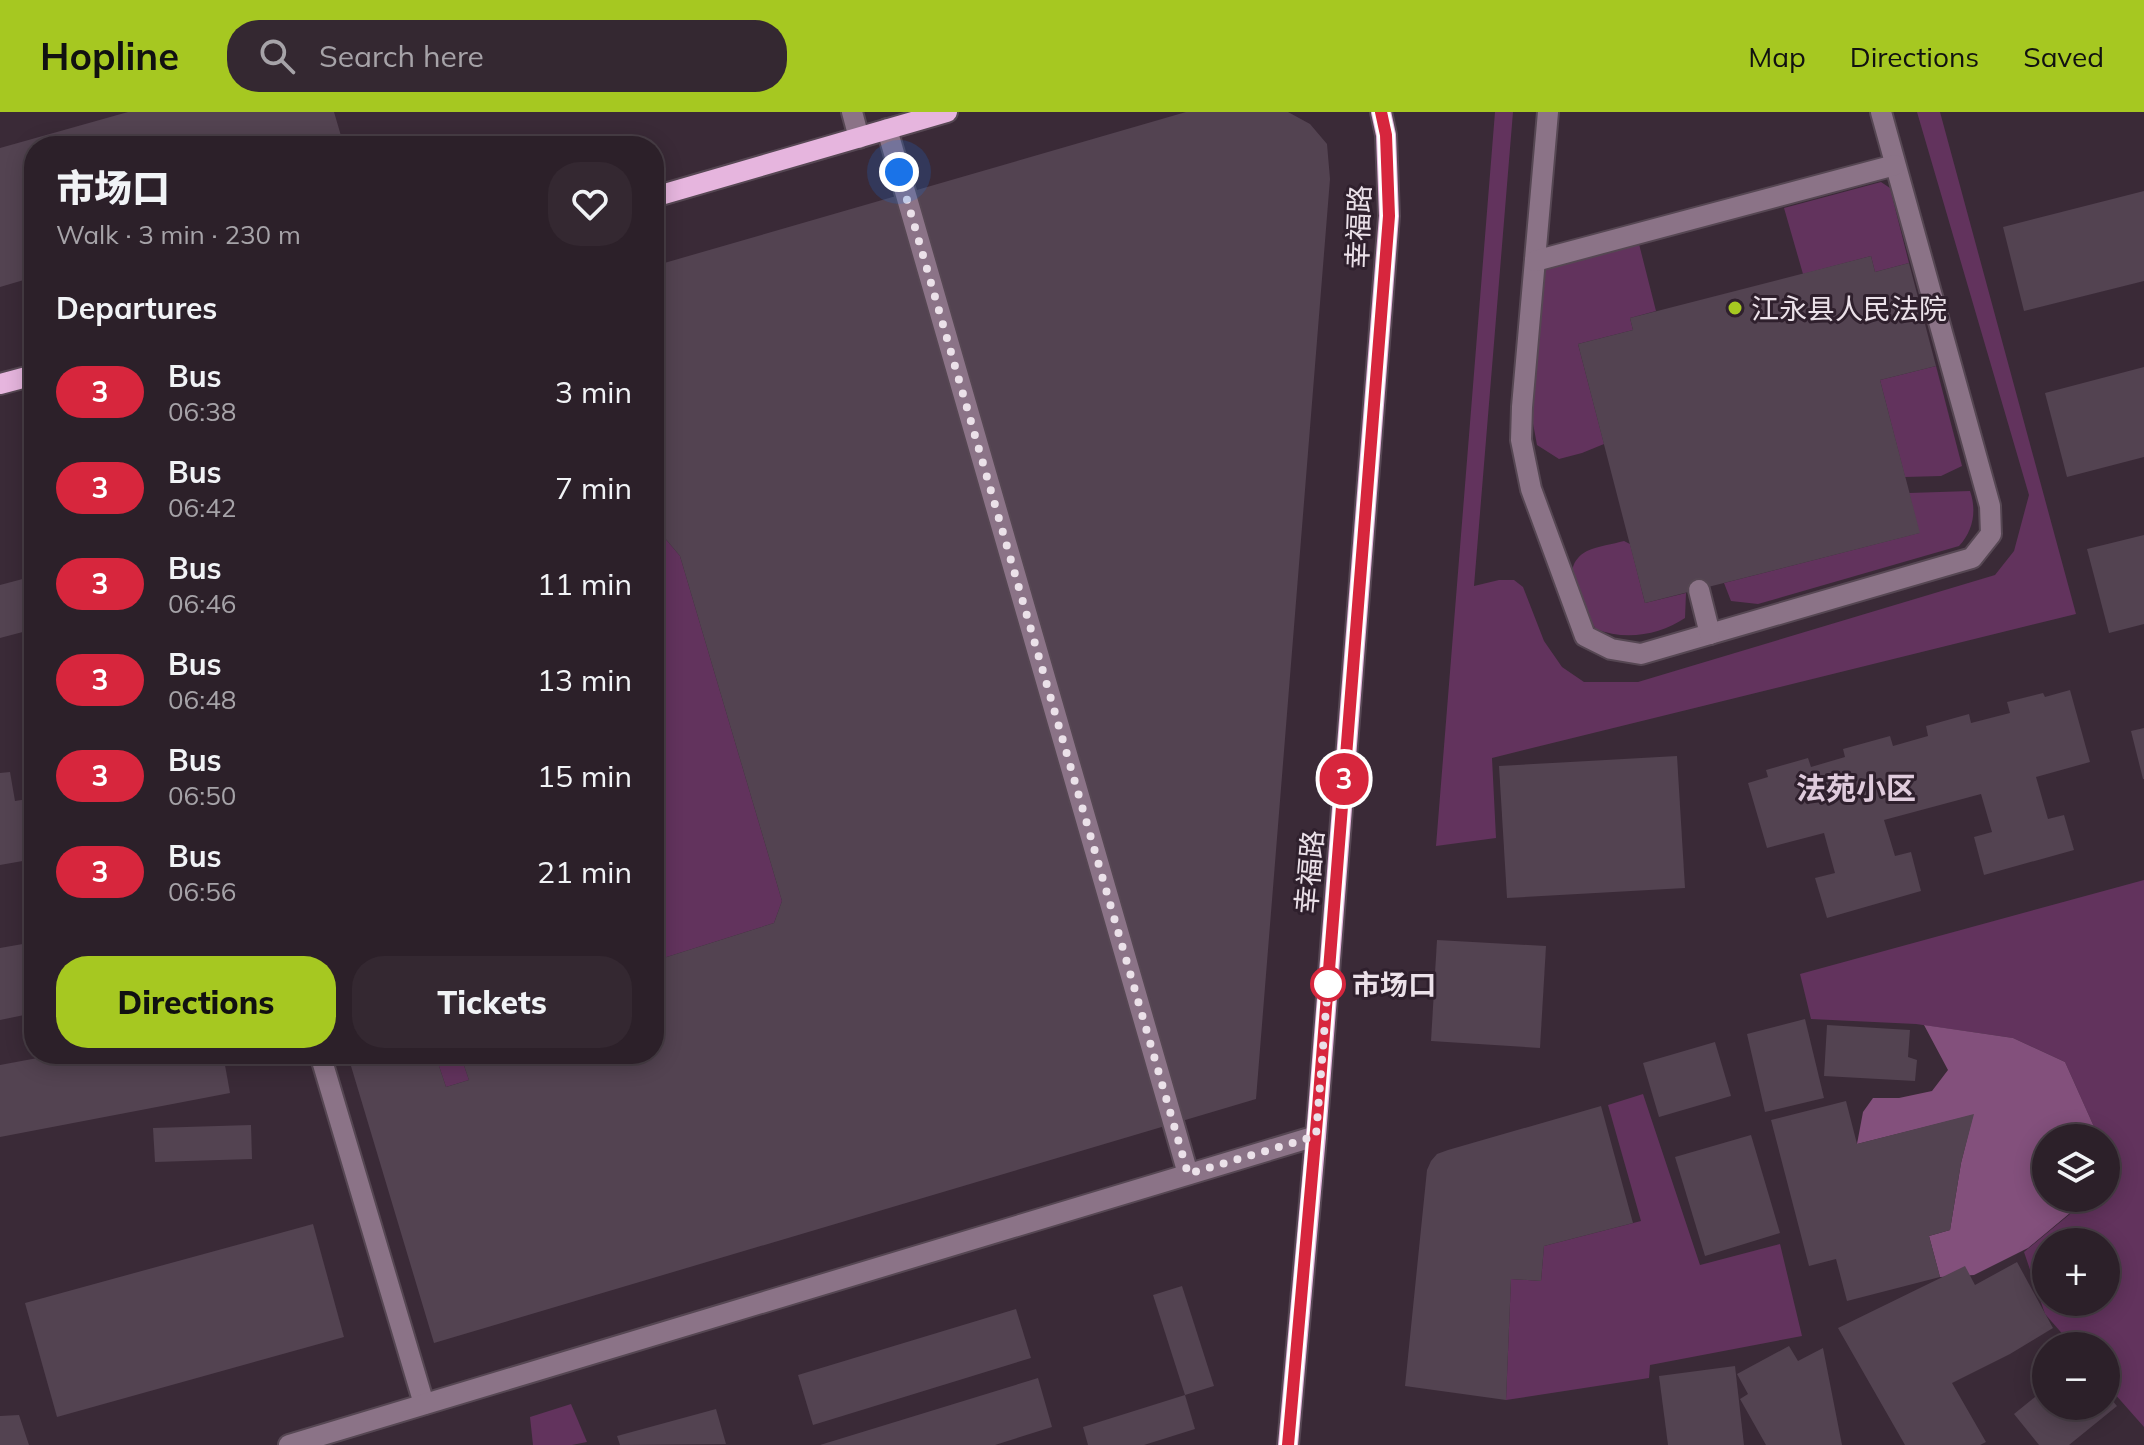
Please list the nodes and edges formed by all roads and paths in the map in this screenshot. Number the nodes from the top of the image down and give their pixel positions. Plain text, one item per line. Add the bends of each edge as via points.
1 (852, 112) edge
2 (947, 112) edge
3 (1381, 112) edge
4 (1548, 112) edge
5 (1881, 112) edge
6 (887, 129) junction
7 (859, 138) junction
8 (1895, 165) junction
9 (664, 194) edge
10 (1535, 261) junction
11 (24, 378) edge
12 (0, 384) edge
13 (1699, 590) dead end
14 (1710, 634) junction
15 (323, 1064) edge
16 (1316, 1136) junction
17 (1188, 1174) junction
18 (424, 1404) junction
19 (289, 1445) edge
20 (1288, 1445) edge

1 - 7 street
2 - 6 main road
3 - 16 main road, 幸福路 via 1389,216
4 - 10 street
5 - 8 street
6 - 7 main road
6 - 17 street
7 - 9 main road
8 - 10 street
8 - 14 street via 1990,506 1991,534 1972,558
10 - 14 street via 1522,407 1524,466 1585,636 1611,649 1641,654
11 - 12 main road
13 - 14 street
15 - 18 street
16 - 17 street
16 - 20 main road, 幸福路
17 - 18 street
18 - 19 street

